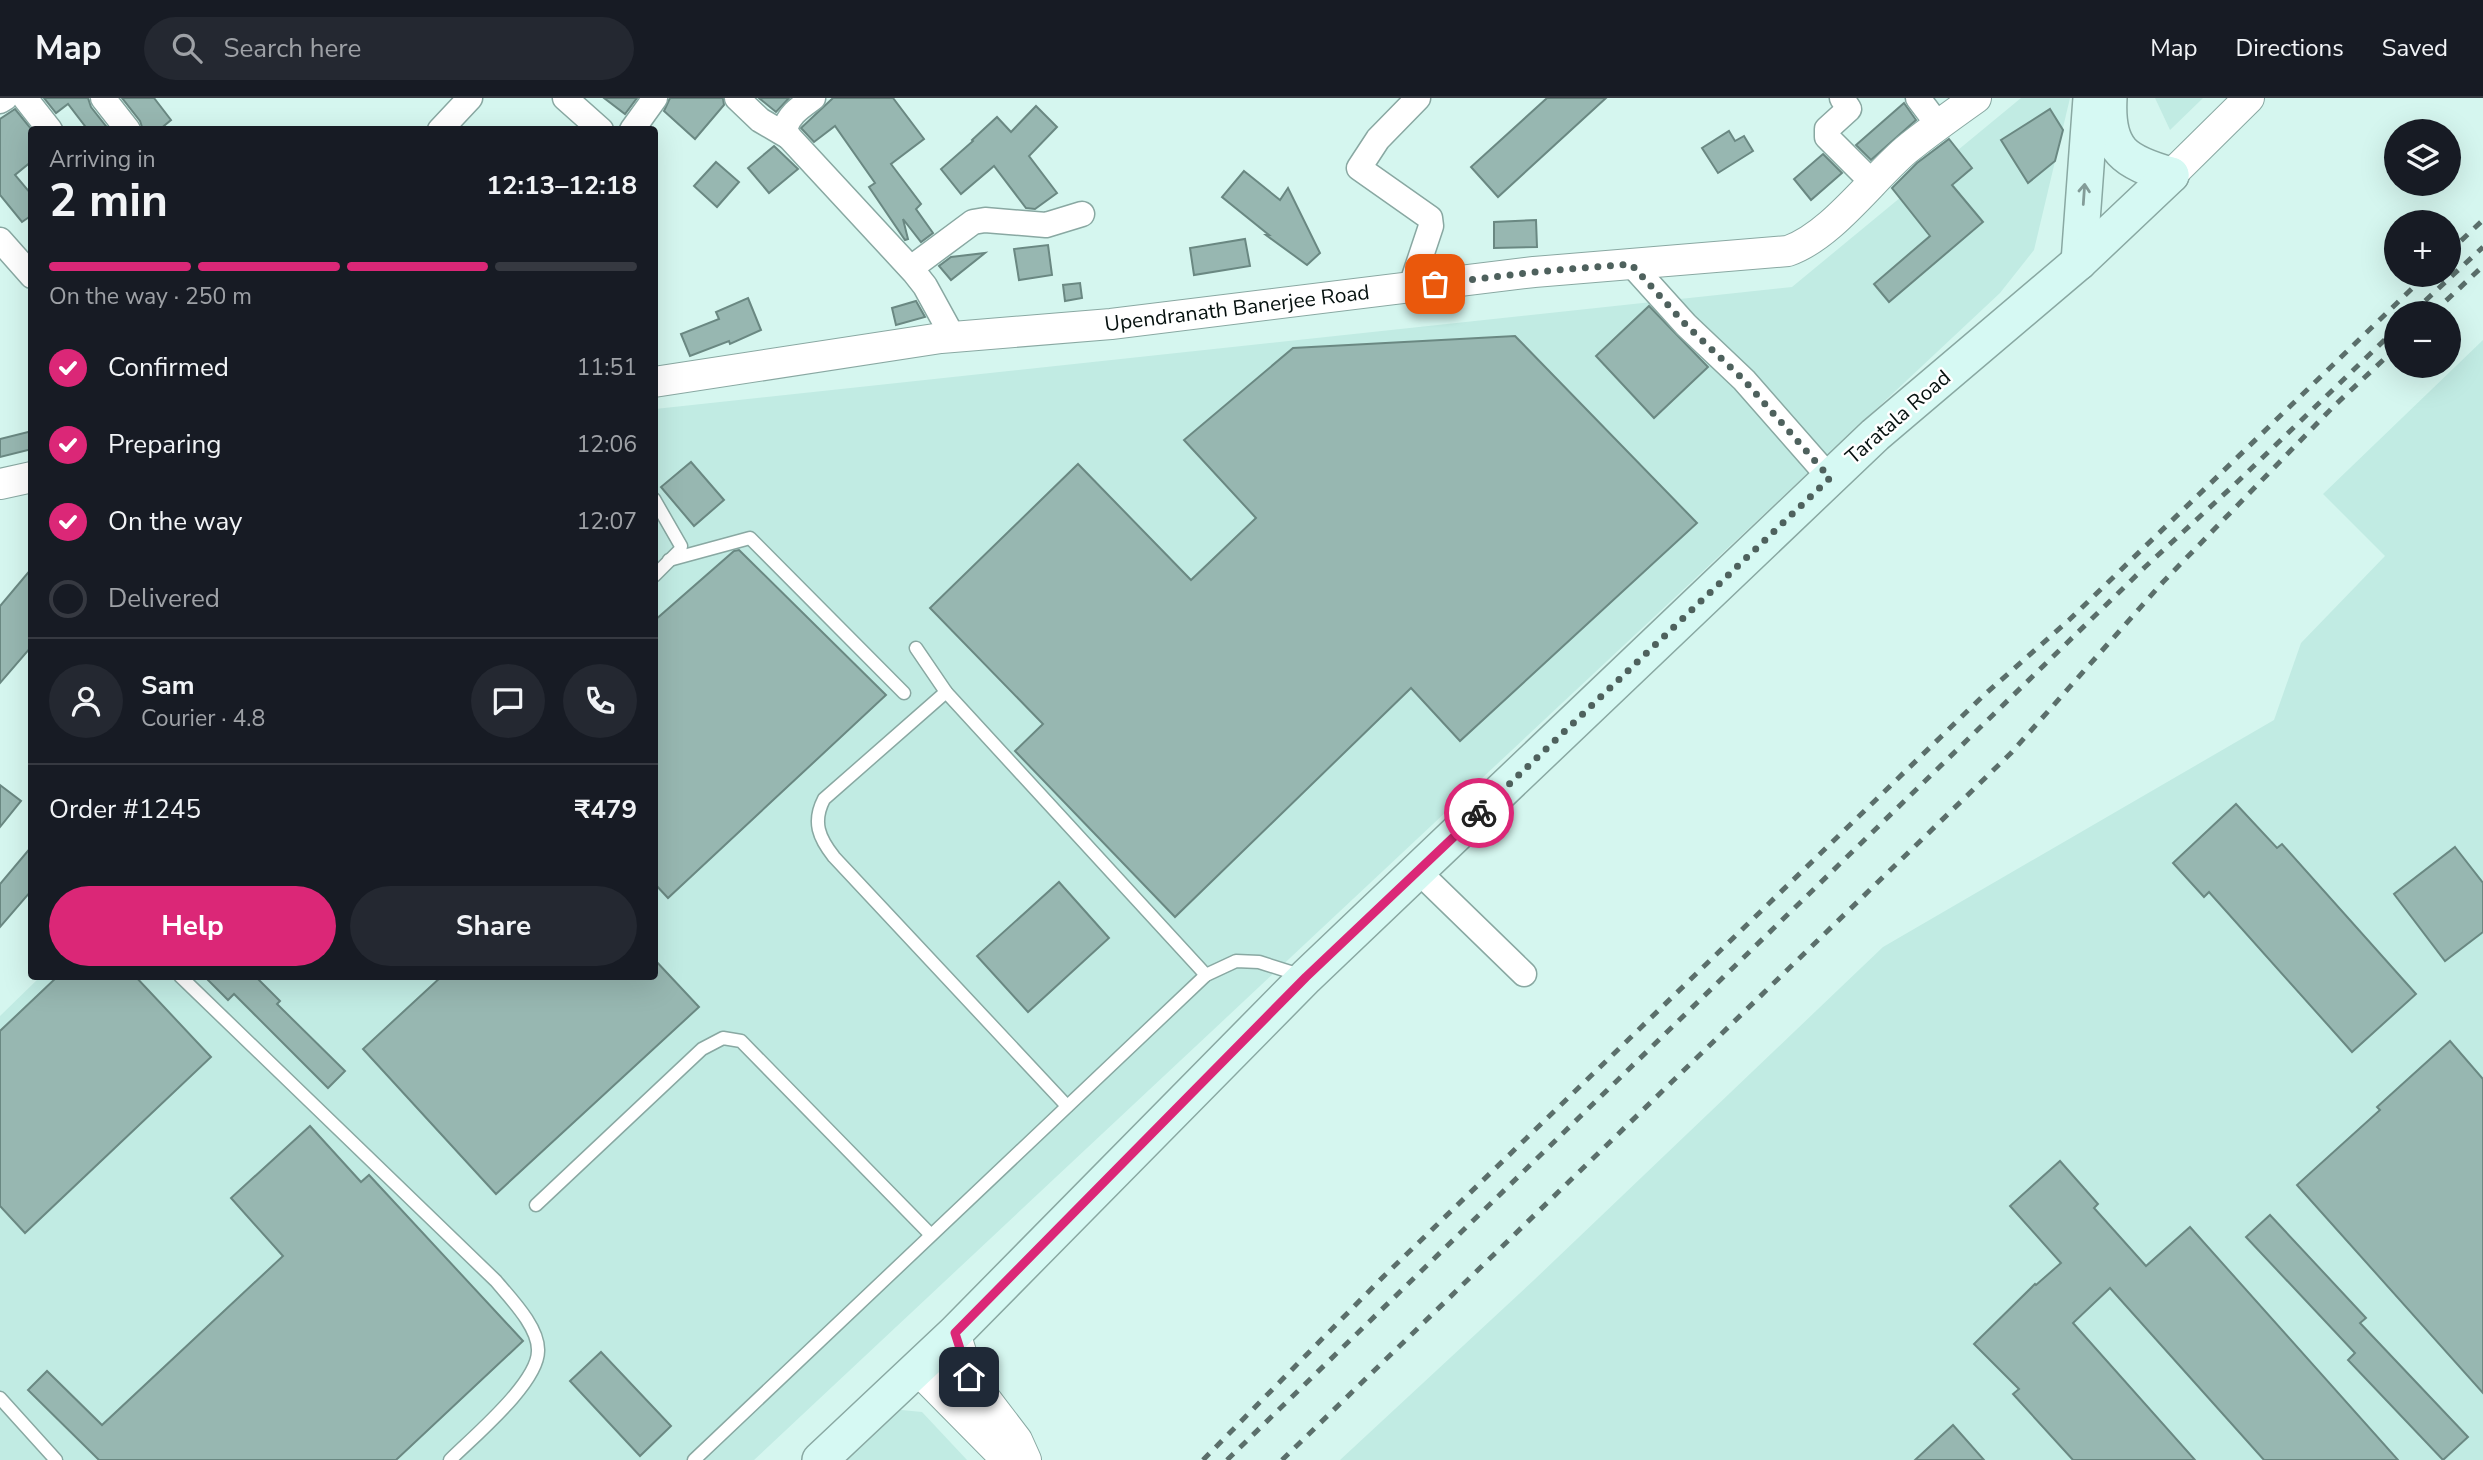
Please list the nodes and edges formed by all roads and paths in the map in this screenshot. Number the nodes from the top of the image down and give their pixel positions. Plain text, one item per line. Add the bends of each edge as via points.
1 (5, 98) edge
2 (25, 98) edge
3 (103, 98) edge
4 (470, 98) edge
5 (565, 98) edge
6 (655, 98) edge
7 (737, 98) edge
8 (813, 98) edge
9 (1418, 98) edge
10 (1842, 98) edge
11 (1918, 98) edge
12 (1976, 98) edge
13 (2091, 98) edge
14 (2109, 98) edge
15 (2249, 98) edge
16 (0, 101) edge
17 (47, 126) edge
18 (125, 126) edge
19 (444, 126) edge
20 (596, 126) edge
21 (635, 126) edge
22 (1938, 126) junction
23 (789, 137) junction
24 (2171, 175) junction
25 (1871, 182) junction
26 (1082, 214) dead end
27 (0, 240) edge
28 (2078, 262) junction
29 (1631, 264) junction
30 (911, 268) junction
31 (28, 272) edge
32 (1411, 286) junction
33 (953, 337) junction
34 (658, 381) edge
35 (28, 478) edge
36 (1830, 478) junction
37 (0, 484) edge
38 (658, 506) edge
39 (669, 560) junction
40 (658, 572) edge
41 (916, 648) dead end
42 (946, 692) junction
43 (904, 693) dead end
44 (1418, 871) junction
45 (1524, 974) dead end
46 (1206, 975) junction
47 (1306, 977) junction
48 (184, 980) edge
49 (1067, 1106) junction
50 (536, 1205) dead end
51 (931, 1236) junction
52 (955, 1333) junction
53 (917, 1368) junction
54 (0, 1398) edge
55 (56, 1460) edge
56 (450, 1460) edge
57 (694, 1460) edge
58 (820, 1460) edge
59 (1010, 1460) edge
60 (1026, 1460) edge

1 - 16 street
2 - 17 street
3 - 18 street
4 - 19 street
5 - 20 street
6 - 21 street
7 - 23 street via 760,120
8 - 23 street via 787,122
9 - 32 street via 1378,139 1359,168 1430,218
10 - 25 street via 1849,109 1828,129 1827,137
11 - 22 street
12 - 22 street, Upendranath Banerjee Road
28 -> 13 main road
14 - 24 main road via 2113,136 2123,153 2133,162
15 - 24 street, Taratala Road
22 - 25 street, Upendranath Banerjee Road
23 - 30 street
24 - 28 main road, Taratala Road
25 - 29 street, Upendranath Banerjee Road via 1805,245 1755,255
26 - 30 street via 1046,225 973,222
27 - 31 street
28 - 36 main road, Taratala Road
29 - 32 street, Upendranath Banerjee Road
29 - 36 street via 1744,380
30 - 33 street
32 - 33 street, Upendranath Banerjee Road via 1111,324
33 - 34 street, Upendranath Banerjee Road
35 - 37 street
36 - 44 main road, Taratala Road
38 - 39 lane via 681,546
39 - 40 lane
39 - 43 lane via 750,538
41 - 42 lane
42 - 46 lane
42 - 49 lane via 824,799 817,812 817,828 834,856
44 - 45 street
44 - 47 main road, Taratala Road
46 - 47 lane via 1236,961 1259,962
46 - 49 lane
47 - 52 main road, Taratala Road
48 - 56 lane via 496,1281 525,1317 539,1350 534,1368
49 - 51 lane
50 - 51 lane via 702,1049 723,1038 741,1041
51 - 57 lane
52 - 53 main road, Taratala Road
52 - 60 street via 969,1377 1017,1440
53 - 58 main road, Taratala Road
53 - 59 street
54 - 55 lane

